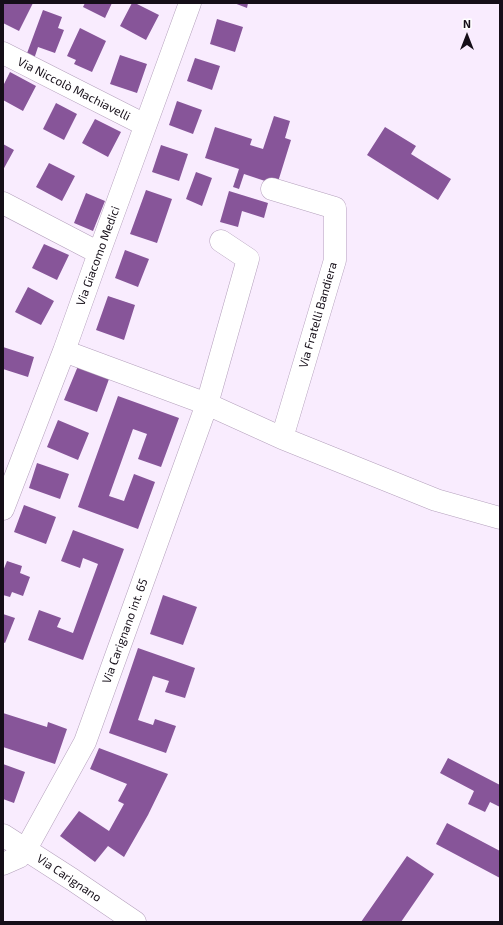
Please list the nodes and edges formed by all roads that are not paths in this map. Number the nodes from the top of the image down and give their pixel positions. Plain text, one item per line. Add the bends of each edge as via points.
1 (190, 3) edge
2 (3, 53) edge
3 (145, 125) junction
4 (272, 189) dead end
5 (3, 203) edge
6 (221, 241) dead end
7 (98, 253) junction
8 (64, 351) junction
9 (207, 404) junction
10 (282, 438) junction
11 (11, 459) edge
12 (3, 509) edge
13 (500, 518) edge
14 (3, 835) edge
15 (26, 849) junction
16 (3, 864) edge
17 (135, 922) edge

1 - 3 street, Via Giacomo Medici
2 - 3 street, Via Niccolò Machiavelli
3 - 7 street, Via Giacomo Medici
4 - 10 street, Via Fratelli Bandiera via 335,208 335,260
5 - 7 street
6 - 9 street, Via Carignano int. 65 via 248,259
7 - 8 street, Via Giacomo Medici
8 - 9 street
8 - 11 street, Via Giacomo Medici
9 - 10 street
9 - 15 street, Via Carignano int. 65 via 85,742
10 - 13 street via 436,500
11 - 12 street, Via Giacomo Medici
14 - 15 street, Via Carignano
15 - 16 street via 19,857
15 - 17 street, Via Carignano

